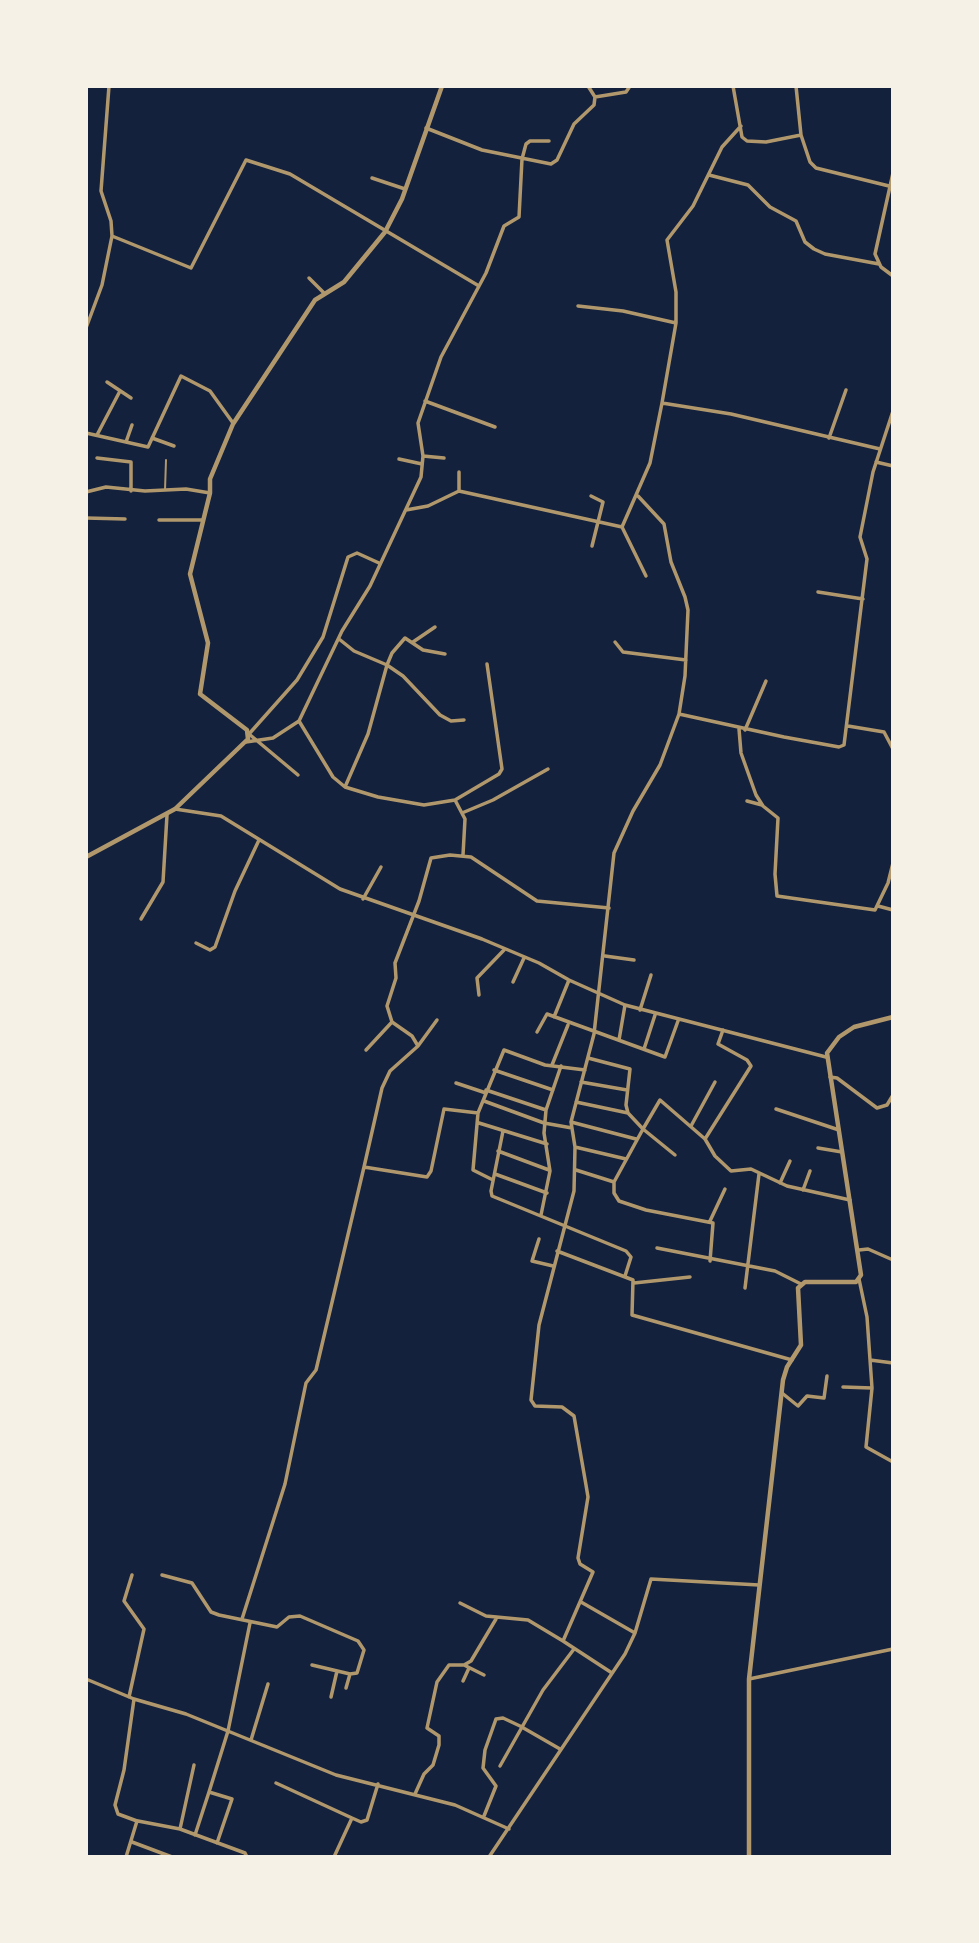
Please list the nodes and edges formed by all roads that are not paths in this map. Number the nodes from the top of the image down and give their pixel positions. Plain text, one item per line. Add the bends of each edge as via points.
1 (109, 86) edge
2 (442, 86) edge
3 (588, 86) edge
4 (630, 86) edge
5 (733, 86) edge
6 (796, 86) edge
7 (595, 97) junction
8 (741, 125) junction
9 (426, 128) junction
10 (801, 135) junction
11 (549, 141) dead end
12 (522, 159) junction
13 (893, 173) edge
14 (709, 175) junction
15 (372, 178) dead end
16 (889, 186) junction
17 (405, 189) junction
18 (885, 209) junction
19 (893, 210) edge
20 (385, 232) junction
21 (112, 236) junction
22 (879, 264) junction
23 (893, 276) edge
24 (309, 278) dead end
25 (479, 286) junction
26 (324, 293) junction
27 (578, 306) dead end
28 (676, 323) junction
29 (86, 328) edge
30 (107, 382) dead end
31 (846, 390) dead end
32 (120, 391) junction
33 (131, 398) dead end
34 (425, 401) junction
35 (662, 403) junction
36 (893, 411) edge
37 (233, 424) junction
38 (132, 425) dead end
39 (495, 427) dead end
40 (86, 433) edge
41 (97, 435) junction
42 (152, 438) junction
43 (829, 438) junction
44 (126, 442) junction
45 (174, 446) dead end
46 (880, 449) junction
47 (423, 456) junction
48 (97, 458) dead end
49 (444, 458) dead end
50 (398, 459) dead end
51 (166, 460) dead end
52 (876, 462) junction
53 (422, 464) junction
54 (893, 466) edge
55 (459, 471) dead end
56 (131, 491) junction
57 (165, 491) junction
58 (459, 491) junction
59 (86, 492) edge
60 (210, 493) junction
61 (637, 495) junction
62 (591, 496) dead end
63 (406, 510) junction
64 (86, 518) edge
65 (125, 519) dead end
66 (159, 520) dead end
67 (203, 520) junction
68 (596, 522) junction
69 (622, 527) junction
70 (592, 546) dead end
71 (380, 563) junction
72 (646, 576) dead end
73 (818, 592) dead end
74 (863, 599) junction
75 (435, 627) dead end
76 (339, 639) junction
77 (413, 642) junction
78 (615, 642) dead end
79 (445, 654) dead end
80 (685, 660) junction
81 (487, 664) dead end
82 (387, 665) junction
83 (766, 681) dead end
84 (679, 714) junction
85 (464, 720) dead end
86 (299, 721) junction
87 (848, 726) junction
88 (739, 729) junction
89 (745, 730) junction
90 (892, 731) edge
91 (884, 732) junction
92 (249, 734) junction
93 (257, 740) junction
94 (246, 741) junction
95 (893, 749) edge
96 (548, 769) dead end
97 (298, 775) dead end
98 (345, 788) junction
99 (455, 800) junction
100 (747, 801) dead end
101 (762, 805) junction
102 (175, 809) junction
103 (462, 813) junction
104 (167, 815) junction
105 (259, 840) junction
106 (463, 855) junction
107 (86, 857) edge
108 (893, 863) edge
109 (381, 867) dead end
110 (363, 899) junction
111 (878, 906) junction
112 (609, 908) junction
113 (893, 910) edge
114 (413, 916) junction
115 (141, 919) dead end
116 (195, 943) dead end
117 (504, 950) junction
118 (605, 956) junction
119 (524, 958) junction
120 (634, 960) dead end
121 (651, 975) dead end
122 (569, 980) junction
123 (513, 982) dead end
124 (600, 993) junction
125 (479, 995) dead end
126 (625, 1005) junction
127 (640, 1010) junction
128 (655, 1015) junction
129 (554, 1017) junction
130 (893, 1017) edge
131 (437, 1020) dead end
132 (678, 1021) junction
133 (392, 1022) junction
134 (569, 1024) junction
135 (723, 1030) junction
136 (537, 1032) dead end
137 (594, 1034) junction
138 (619, 1040) junction
139 (418, 1046) junction
140 (644, 1049) junction
141 (366, 1050) dead end
142 (588, 1058) junction
143 (826, 1058) junction
144 (552, 1065) junction
145 (561, 1066) junction
146 (494, 1070) junction
147 (585, 1070) junction
148 (830, 1077) junction
149 (581, 1082) junction
150 (715, 1082) dead end
151 (456, 1083) dead end
152 (553, 1090) junction
153 (628, 1090) junction
154 (486, 1092) junction
155 (893, 1095) edge
156 (483, 1101) junction
157 (576, 1102) junction
158 (776, 1109) dead end
159 (546, 1110) junction
160 (478, 1113) junction
161 (628, 1113) junction
162 (571, 1122) junction
163 (479, 1123) junction
164 (544, 1123) junction
165 (691, 1126) junction
166 (572, 1128) junction
167 (643, 1129) junction
168 (839, 1130) junction
169 (503, 1131) junction
170 (636, 1139) junction
171 (705, 1139) junction
172 (547, 1144) junction
173 (575, 1147) junction
174 (818, 1147) dead end
175 (498, 1151) junction
176 (842, 1152) junction
177 (675, 1155) dead end
178 (626, 1159) junction
179 (790, 1161) dead end
180 (363, 1167) junction
181 (576, 1170) junction
182 (550, 1171) junction
183 (810, 1171) dead end
184 (495, 1174) junction
185 (759, 1174) junction
186 (493, 1180) junction
187 (614, 1182) junction
188 (780, 1183) junction
189 (725, 1189) dead end
190 (803, 1190) junction
191 (547, 1193) junction
192 (850, 1200) junction
193 (541, 1215) junction
194 (710, 1221) junction
195 (563, 1226) junction
196 (539, 1239) dead end
197 (657, 1248) dead end
198 (859, 1250) junction
199 (557, 1251) junction
200 (710, 1261) junction
201 (893, 1261) edge
202 (552, 1266) junction
203 (748, 1267) junction
204 (625, 1277) junction
205 (690, 1277) dead end
206 (859, 1279) junction
207 (634, 1283) junction
208 (801, 1284) junction
209 (745, 1289) dead end
210 (792, 1360) junction
211 (870, 1360) junction
212 (893, 1363) edge
213 (827, 1376) dead end
214 (843, 1387) dead end
215 (872, 1388) junction
216 (782, 1395) junction
217 (893, 1462) edge
218 (132, 1575) dead end
219 (162, 1575) dead end
220 (759, 1585) junction
221 (581, 1602) junction
222 (460, 1603) dead end
223 (242, 1619) junction
224 (496, 1619) junction
225 (250, 1623) junction
226 (635, 1633) junction
227 (563, 1641) junction
228 (575, 1649) junction
229 (893, 1650) edge
230 (312, 1665) dead end
231 (466, 1666) junction
232 (337, 1671) junction
233 (612, 1673) junction
234 (350, 1674) junction
235 (484, 1675) dead end
236 (86, 1679) edge
237 (749, 1679) junction
238 (463, 1681) dead end
239 (268, 1684) dead end
240 (346, 1688) dead end
241 (331, 1697) dead end
242 (131, 1698) junction
243 (520, 1726) junction
244 (228, 1731) junction
245 (251, 1741) junction
246 (560, 1749) junction
247 (194, 1765) dead end
248 (499, 1766) dead end
249 (276, 1783) dead end
250 (378, 1784) junction
251 (209, 1792) junction
252 (415, 1794) junction
253 (484, 1816) junction
254 (352, 1818) junction
255 (137, 1821) junction
256 (180, 1829) junction
257 (509, 1829) junction
258 (195, 1835) junction
259 (132, 1842) junction
260 (217, 1843) junction
261 (126, 1857) edge
262 (172, 1857) edge
263 (247, 1857) edge
264 (334, 1857) edge
265 (489, 1857) edge
266 (749, 1857) edge

1 - 21 street via 101,191
2 - 9 street
3 - 7 street
4 - 7 street via 625,92
5 - 8 street
6 - 10 street
7 - 12 street via 594,105 570,128 555,163
8 - 10 street via 747,141
8 - 14 street via 722,147
9 - 12 street via 482,150
9 - 17 street
10 - 16 street via 816,168
11 - 12 street via 528,142
12 - 25 street via 519,217 503,226
13 - 16 street
14 - 22 street via 748,185 770,208 796,221 805,242 814,249
14 - 28 street via 666,242 676,292
15 - 17 street
16 - 18 street
17 - 20 street
18 - 19 street
18 - 22 street via 876,254
20 - 21 street via 290,174 246,160 191,268
20 - 25 street
20 - 26 street via 344,282
21 - 29 street via 102,285
22 - 23 street
24 - 26 street
25 - 34 street via 440,358
26 - 37 street
27 - 28 street
28 - 35 street
30 - 32 street
31 - 43 street
32 - 33 street
32 - 41 street
34 - 39 street
34 - 47 street via 417,428
35 - 43 street
35 - 61 street via 650,463
36 - 46 street
37 - 42 street via 209,391 181,376
37 - 60 street via 213,469
38 - 44 street
40 - 41 street
41 - 44 street
42 - 44 street via 148,447
42 - 45 street
43 - 46 street
46 - 52 street
47 - 49 street
47 - 53 street
48 - 56 street via 130,461
50 - 53 street
51 - 57 lane
52 - 54 street
52 - 74 street via 860,537 867,559
53 - 63 street
55 - 58 street
56 - 57 street
56 - 59 street via 106,488
57 - 60 street
58 - 63 street via 428,506
58 - 68 street
60 - 67 street
61 - 69 street
61 - 80 street via 664,524 688,610
62 - 68 street via 603,502
63 - 71 street
64 - 65 street
66 - 67 street
67 - 92 street via 190,574 208,643 200,694
68 - 69 street
68 - 70 street
69 - 72 street
71 - 76 street
71 - 92 street via 357,553 348,557 323,637 297,680
73 - 74 street
74 - 87 street
75 - 77 street
76 - 82 street
76 - 86 street
77 - 79 street via 423,650
77 - 82 street via 402,640
78 - 80 street via 623,652
80 - 84 street
81 - 99 street via 502,769
82 - 85 street via 440,715 451,721
82 - 98 street via 368,734
83 - 89 street
84 - 88 street
84 - 112 street via 660,765 632,811 614,853
86 - 93 street via 273,738
86 - 98 street via 333,777
87 - 89 street via 844,745 839,747
87 - 91 street
88 - 89 street
88 - 101 street via 741,753
90 - 91 street
91 - 95 street
92 - 93 street
92 - 94 street
93 - 94 street
93 - 97 street
94 - 102 street
96 - 103 street
98 - 99 street via 424,805
99 - 103 street
100 - 101 street
101 - 111 street via 775,812 780,825 777,896 871,910
102 - 104 street
102 - 105 street via 220,816
103 - 106 street via 466,828
104 - 107 street
104 - 115 street via 163,882
105 - 110 street
105 - 116 street via 215,947 210,950
106 - 112 street via 537,901
106 - 114 street via 430,858
108 - 111 street
109 - 110 street
110 - 114 street
111 - 113 street
112 - 118 street
114 - 117 street
114 - 133 street via 395,964 396,978 387,1006
117 - 119 street
117 - 125 street via 477,978
118 - 120 street
118 - 124 street
119 - 122 street
119 - 123 street
121 - 127 street
122 - 124 street
122 - 129 street
124 - 126 street
124 - 137 street
126 - 127 street
126 - 138 street
127 - 128 street
128 - 132 street
128 - 140 street
129 - 134 street
129 - 136 street via 544,1015
130 - 143 street via 846,1032 833,1043
131 - 139 street
132 - 135 street
132 - 140 street via 667,1056
133 - 139 street
133 - 141 street
134 - 137 street
134 - 144 street
135 - 143 street
135 - 171 street via 718,1044 749,1061 751,1069
137 - 138 street
137 - 142 street
138 - 140 street
139 - 180 street via 390,1071 382,1088
142 - 147 street
142 - 153 street via 630,1069
143 - 148 street
144 - 145 street
144 - 146 street via 504,1051
145 - 147 street
145 - 152 street
146 - 152 street
146 - 154 street
147 - 149 street
148 - 155 street via 877,1108 883,1108
148 - 168 street
149 - 153 street
149 - 157 street
150 - 165 street
151 - 154 street
152 - 159 street
153 - 161 street
154 - 156 street
154 - 159 street
156 - 160 street
156 - 164 street
157 - 161 street
157 - 162 street
158 - 168 street
159 - 164 street
160 - 163 street
160 - 180 street via 444,1109 426,1177
161 - 167 street
162 - 166 street
162 - 170 street
163 - 169 street
163 - 186 street via 473,1170
164 - 166 street
164 - 172 street
165 - 167 street via 660,1100
165 - 171 street
166 - 173 street
167 - 170 street
167 - 177 street
168 - 176 street
169 - 172 street
169 - 175 street
170 - 178 street
171 - 185 street via 731,1171 751,1169
172 - 182 street
173 - 178 street
173 - 181 street
174 - 176 street
175 - 182 street
175 - 184 street
176 - 192 street
178 - 187 street
179 - 188 street
180 - 223 street via 316,1370 306,1383 285,1484
181 - 187 street
181 - 195 street
182 - 191 street
183 - 190 street
184 - 186 street
184 - 191 street
185 - 188 street
185 - 203 street
186 - 193 street via 492,1196
187 - 194 street via 620,1201
188 - 190 street
189 - 194 street
190 - 192 street
191 - 193 street
192 - 198 street
193 - 195 street
194 - 200 street via 715,1227
195 - 199 street
195 - 204 street via 629,1254
196 - 202 street via 533,1261
197 - 200 street
198 - 201 street
198 - 206 street
199 - 202 street
199 - 204 street
200 - 203 street
202 - 221 street via 539,1325 531,1400 535,1406 562,1407 574,1416 588,1497 579,1561 593,1572
203 - 208 street via 775,1271
203 - 209 street
204 - 207 street
205 - 207 street
206 - 208 street
206 - 211 street via 865,1295
207 - 210 street via 632,1315
208 - 210 street via 801,1345
210 - 216 street
211 - 212 street
211 - 215 street
213 - 216 street via 823,1398 807,1396 798,1406
214 - 215 street
215 - 217 street via 866,1447
216 - 220 street
218 - 242 street via 124,1601 144,1629
219 - 223 street via 192,1583 211,1612
220 - 226 street via 651,1579
220 - 237 street
221 - 226 street
221 - 227 street
222 - 224 street
223 - 225 street
224 - 227 street via 522,1618
224 - 231 street
225 - 234 street via 277,1627 292,1616 338,1630 363,1648 357,1673
225 - 244 street
226 - 233 street
227 - 228 street
228 - 233 street
228 - 243 street
229 - 237 street
230 - 232 street
231 - 235 street
231 - 238 street
231 - 252 street via 449,1665 438,1682 427,1725 429,1732 439,1736 439,1745
232 - 234 street
232 - 241 street
233 - 246 street
234 - 240 street
236 - 242 street
237 - 266 street
239 - 245 street
242 - 244 street
242 - 255 street via 124,1770 115,1805 118,1814
243 - 246 street
243 - 248 street
243 - 253 street via 496,1719 484,1768 496,1788
244 - 245 street
244 - 251 street
245 - 250 street via 336,1775
246 - 257 street
247 - 256 street
249 - 254 street
250 - 252 street
250 - 254 street via 367,1820
251 - 258 street
251 - 260 street via 232,1799
252 - 253 street
253 - 257 street
254 - 264 street
255 - 256 street
255 - 259 street
256 - 258 street
257 - 265 street
258 - 260 street
259 - 261 street
259 - 262 street
260 - 263 street

